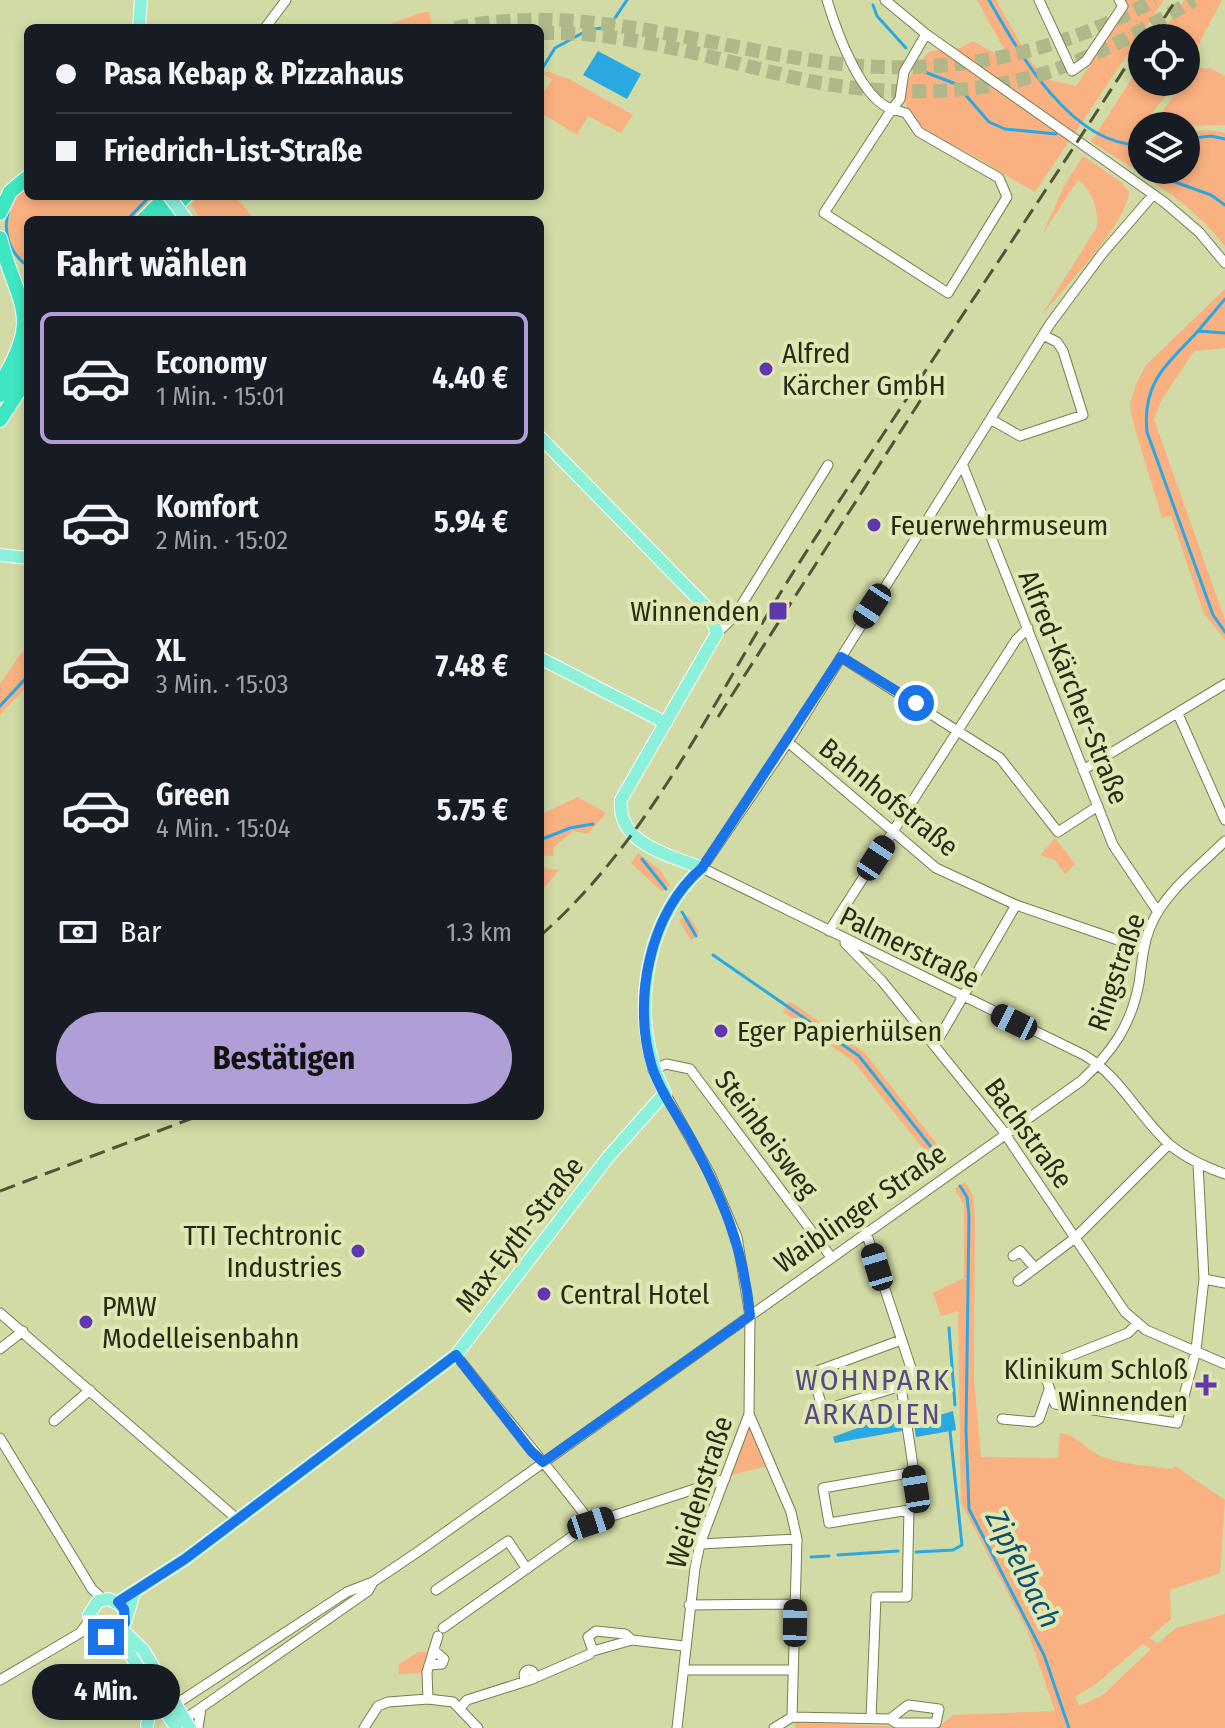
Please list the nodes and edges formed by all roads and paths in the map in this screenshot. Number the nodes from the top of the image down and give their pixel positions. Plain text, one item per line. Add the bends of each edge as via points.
1 (141, 0) edge
2 (286, 0) edge
3 (827, 0) edge
4 (885, 0) edge
5 (1039, 0) edge
6 (1123, 2) edge
7 (139, 24) edge
8 (268, 24) edge
9 (926, 34) junction
10 (892, 109) junction
11 (24, 180) edge
12 (1153, 195) junction
13 (164, 200) edge
14 (171, 200) edge
15 (182, 200) edge
16 (0, 213) edge
17 (147, 216) edge
18 (165, 216) edge
19 (184, 216) edge
20 (0, 238) edge
21 (7, 256) junction
22 (1225, 263) edge
23 (24, 271) edge
24 (24, 313) edge
25 (24, 323) edge
26 (1043, 335) junction
27 (24, 364) edge
28 (10, 391) edge
29 (0, 420) edge
30 (992, 420) junction
31 (544, 441) edge
32 (828, 465) dead end
33 (963, 466) junction
34 (0, 555) edge
35 (24, 558) edge
36 (1028, 628) junction
37 (717, 633) junction
38 (841, 657) junction
39 (544, 660) edge
40 (1225, 684) edge
41 (1178, 714) junction
42 (666, 723) junction
43 (959, 730) junction
44 (788, 742) junction
45 (1083, 770) junction
46 (1098, 806) junction
47 (1225, 820) edge
48 (894, 831) junction
49 (1225, 841) edge
50 (702, 868) junction
51 (1016, 905) junction
52 (1158, 912) junction
53 (829, 931) junction
54 (1144, 949) junction
55 (963, 997) junction
56 (935, 1045) junction
57 (1099, 1064) junction
58 (653, 1070) junction
59 (665, 1093) junction
60 (1006, 1135) junction
61 (1169, 1144) junction
62 (1198, 1164) junction
63 (1225, 1174) edge
64 (866, 1232) junction
65 (1075, 1238) junction
66 (1013, 1256) dead end
67 (831, 1257) junction
68 (1035, 1268) junction
69 (1204, 1279) junction
70 (1018, 1281) dead end
71 (1225, 1283) edge
72 (0, 1313) edge
73 (750, 1316) junction
74 (1137, 1324) junction
75 (23, 1331) junction
76 (901, 1340) junction
77 (0, 1349) edge
78 (1196, 1350) junction
79 (456, 1355) junction
80 (1225, 1364) edge
81 (901, 1386) junction
82 (1049, 1388) junction
83 (90, 1390) junction
84 (749, 1414) junction
85 (1002, 1419) dead end
86 (54, 1421) dead end
87 (0, 1438) edge
88 (543, 1462) junction
89 (914, 1472) junction
90 (725, 1479) junction
91 (909, 1510) junction
92 (237, 1519) junction
93 (591, 1523) junction
94 (797, 1539) junction
95 (700, 1544) junction
96 (527, 1569) junction
97 (373, 1582) junction
98 (436, 1590) dead end
99 (133, 1596) junction
100 (98, 1602) junction
101 (118, 1602) junction
102 (795, 1604) junction
103 (689, 1605) junction
104 (89, 1621) junction
105 (115, 1629) junction
106 (80, 1633) junction
107 (632, 1640) dead end
108 (684, 1646) junction
109 (590, 1654) dead end
110 (684, 1670) junction
111 (793, 1670) junction
112 (0, 1680) edge
113 (150, 1684) junction
114 (428, 1699) junction
115 (202, 1706) junction
116 (171, 1708) junction
117 (460, 1708) junction
118 (792, 1717) junction
119 (871, 1718) junction
120 (890, 1719) junction
121 (179, 1726) edge
122 (145, 1727) edge
123 (198, 1728) edge
124 (364, 1728) edge
125 (478, 1728) edge
126 (677, 1728) edge
127 (774, 1728) edge

1 - 7 main road
2 - 8 street
3 - 10 street via 860,78 879,105
4 - 9 street
5 - 6 street via 1072,71 1086,61
9 - 10 street via 904,72 900,99
9 - 12 street
10 - 10 street via 906,113 919,132 985,168 1003,185 1007,197 948,293 824,213
11 - 16 highway via 10,192
12 - 22 street via 1192,225
12 - 26 street
13 - 17 highway
14 - 19 main road, bridge
15 - 18 highway
20 - 21 highway
21 - 23 highway
21 - 24 highway
25 - 28 highway
26 - 30 street
26 - 30 street via 1063,351 1083,415 1020,436
27 - 28 highway
28 - 29 highway
30 - 33 street
31 - 37 main road via 708,609
32 - 37 street via 730,622
33 - 36 street, Alfred-Kärcher-Straße
33 - 38 street
34 - 35 main road
36 - 43 street
36 - 45 street, Alfred-Kärcher-Straße
37 - 42 main road
38 - 43 street
38 - 44 street
39 - 42 main road
40 - 41 street
41 - 45 street
41 - 47 street
42 - 50 main road via 625,789 621,817 639,840
43 - 46 street via 1000,758 1061,830
43 - 48 street
44 - 48 street, Bahnhofstraße
44 - 50 street
45 - 46 street, Alfred-Kärcher-Straße
46 - 52 street, Alfred-Kärcher-Straße via 1113,845
48 - 51 street, Bahnhofstraße via 936,868
48 - 53 street
49 - 52 street, Ringstraße
50 - 53 street, Palmerstraße
50 - 58 main road via 670,911 648,968 645,1003
51 - 54 street, Bahnhofstraße
51 - 55 street
52 - 54 street, Ringstraße
53 - 55 street, Palmerstraße
53 - 56 street, Bachstraße via 860,957
54 - 57 street, Ringstraße via 1125,1028 1117,1046
55 - 56 street
55 - 57 street, Palmerstraße
56 - 60 street, Bachstraße
57 - 60 street, Waiblinger Straße
57 - 61 street, Ringstraße
58 - 59 main road
58 - 67 street, Steinbeisweg via 666,1064 690,1069
59 - 73 street, Weidenstraße via 710,1174 737,1237
59 - 79 main road, Max-Eyth-Straße via 609,1156
60 - 64 street, Waiblinger Straße
60 - 65 street, Bachstraße
61 - 62 street, Ringstraße
61 - 65 street
62 - 63 street, Ringstraße
62 - 69 street
64 - 67 street, Waiblinger Straße
64 - 76 street
65 - 68 street
65 - 74 street, Bachstraße
66 - 68 street via 1020,1251
67 - 73 street, Waiblinger Straße
68 - 70 street
69 - 71 street
69 - 78 street
72 - 75 street
73 - 84 street, Weidenstraße
73 - 88 street, Waiblinger Straße
74 - 78 street, Bachstraße
74 - 82 street via 1128,1333 1042,1367
75 - 77 street
75 - 83 street
76 - 81 street via 914,1377
76 - 81 street via 812,1373 823,1410
78 - 80 street
78 - 82 street via 1177,1423 1055,1404
79 - 88 street
79 - 92 main road, Max-Eyth-Straße
81 - 89 street
82 - 85 street via 1039,1419
83 - 86 street
83 - 92 street
84 - 90 street, Weidenstraße
84 - 94 street via 791,1512
87 - 100 street
88 - 93 street
88 - 97 street, Waiblinger Straße
89 - 91 street via 919,1506
89 - 91 street via 823,1488 829,1523
90 - 93 street
90 - 95 street, Weidenstraße
91 - 119 street via 907,1597 876,1597
92 - 99 main road, Max-Eyth-Straße
93 - 96 street
94 - 95 street
94 - 102 street
95 - 103 street, Weidenstraße
96 - 98 street via 508,1541
96 - 114 street via 440,1632 434,1650 444,1659 429,1665
97 - 115 street, Waiblinger Straße via 368,1591
97 - 116 street, Waiblinger Straße via 347,1592
99 - 101 main road, Max-Eyth-Straße
99 - 105 main road
100 - 101 main road
100 - 104 main road
101 - 105 main road
102 - 103 street
102 - 111 street
103 - 108 street, Weidenstraße
104 - 105 main road
104 - 106 street
105 - 106 street
105 - 113 main road
105 - 116 main road via 144,1651
106 - 112 street
107 - 108 street
108 - 110 street, Weidenstraße
109 - 117 street via 467,1700
110 - 111 street
110 - 126 street, Weidenstraße
111 - 118 street
113 - 116 main road
113 - 122 main road
114 - 117 street
114 - 124 street via 378,1706
115 - 121 street, Waiblinger Straße
115 - 123 street
116 - 121 main road
116 - 122 main road, Waiblinger Straße
117 - 125 street
118 - 119 street
118 - 127 street
119 - 120 street
120 - 120 street via 936,1723 939,1709 908,1705

